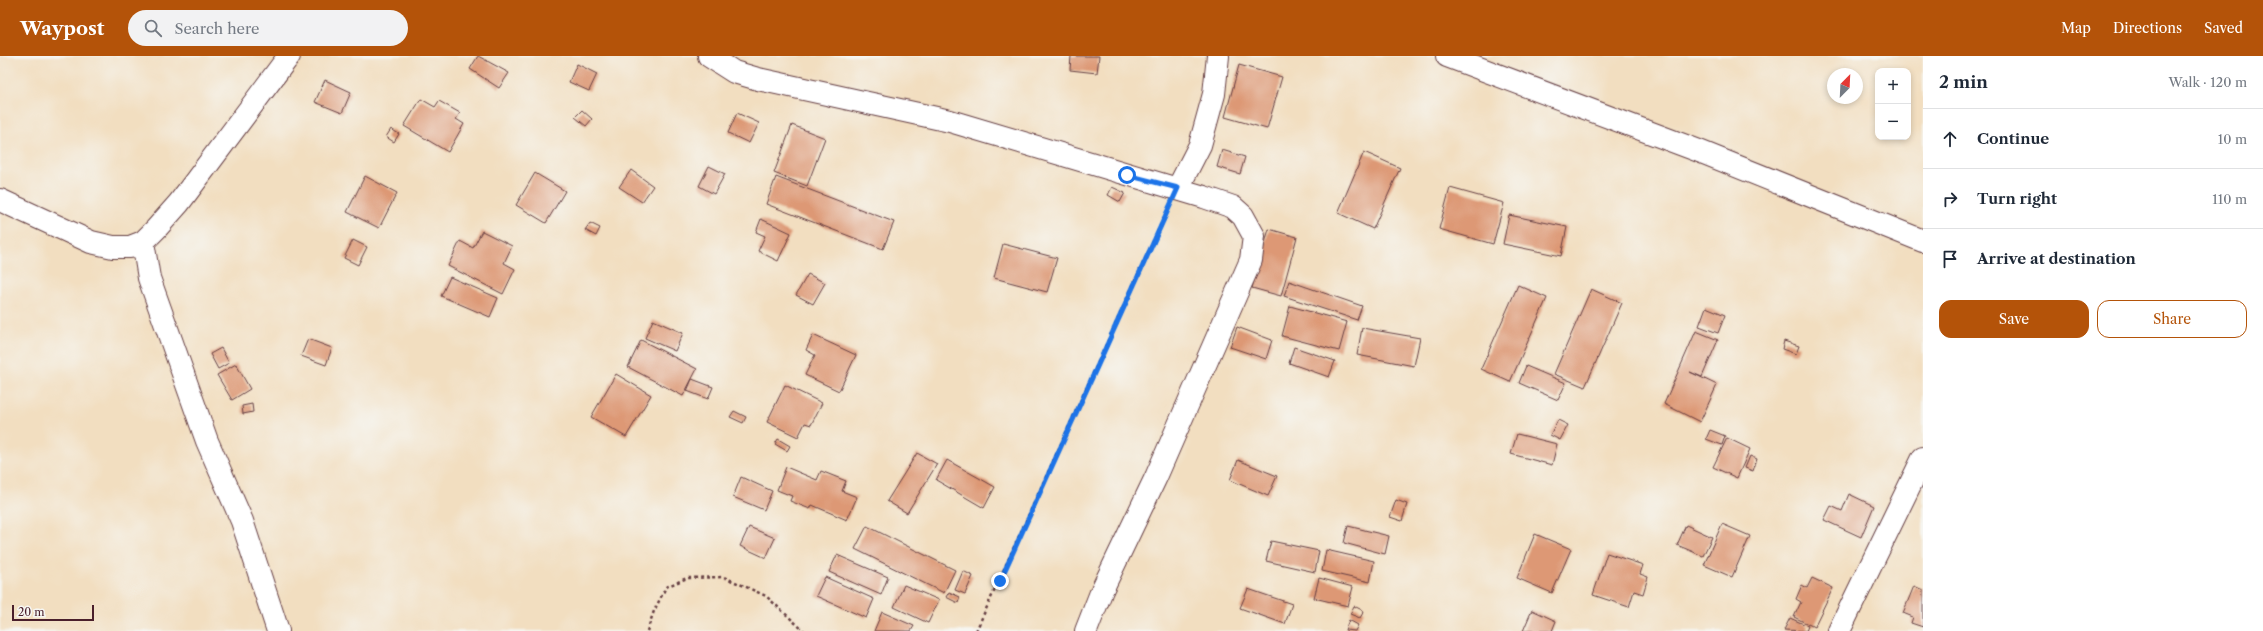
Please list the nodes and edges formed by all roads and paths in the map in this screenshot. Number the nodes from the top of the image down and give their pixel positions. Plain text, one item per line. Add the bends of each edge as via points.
1 (289, 56) edge
2 (710, 56) edge
3 (1218, 56) edge
4 (1448, 56) edge
5 (1178, 188) junction
6 (0, 200) edge
7 (1923, 241) edge
8 (142, 242) junction
9 (1923, 458) edge
10 (278, 631) edge
11 (647, 631) edge
12 (804, 631) edge
13 (976, 631) edge
14 (1086, 631) edge
15 (1839, 631) edge

1 - 8 street via 179,203
2 - 5 street via 734,72 758,79 950,121
3 - 5 street via 1214,94 1200,145
4 - 7 street via 1706,154
5 - 13 path
5 - 14 street via 1233,207 1244,216 1254,236 1251,260 1156,477 1102,590
6 - 8 street via 91,242 113,247 130,247
8 - 10 street via 149,278 207,441 242,521
9 - 15 street
11 - 12 path via 666,587 687,578 724,577 766,596

